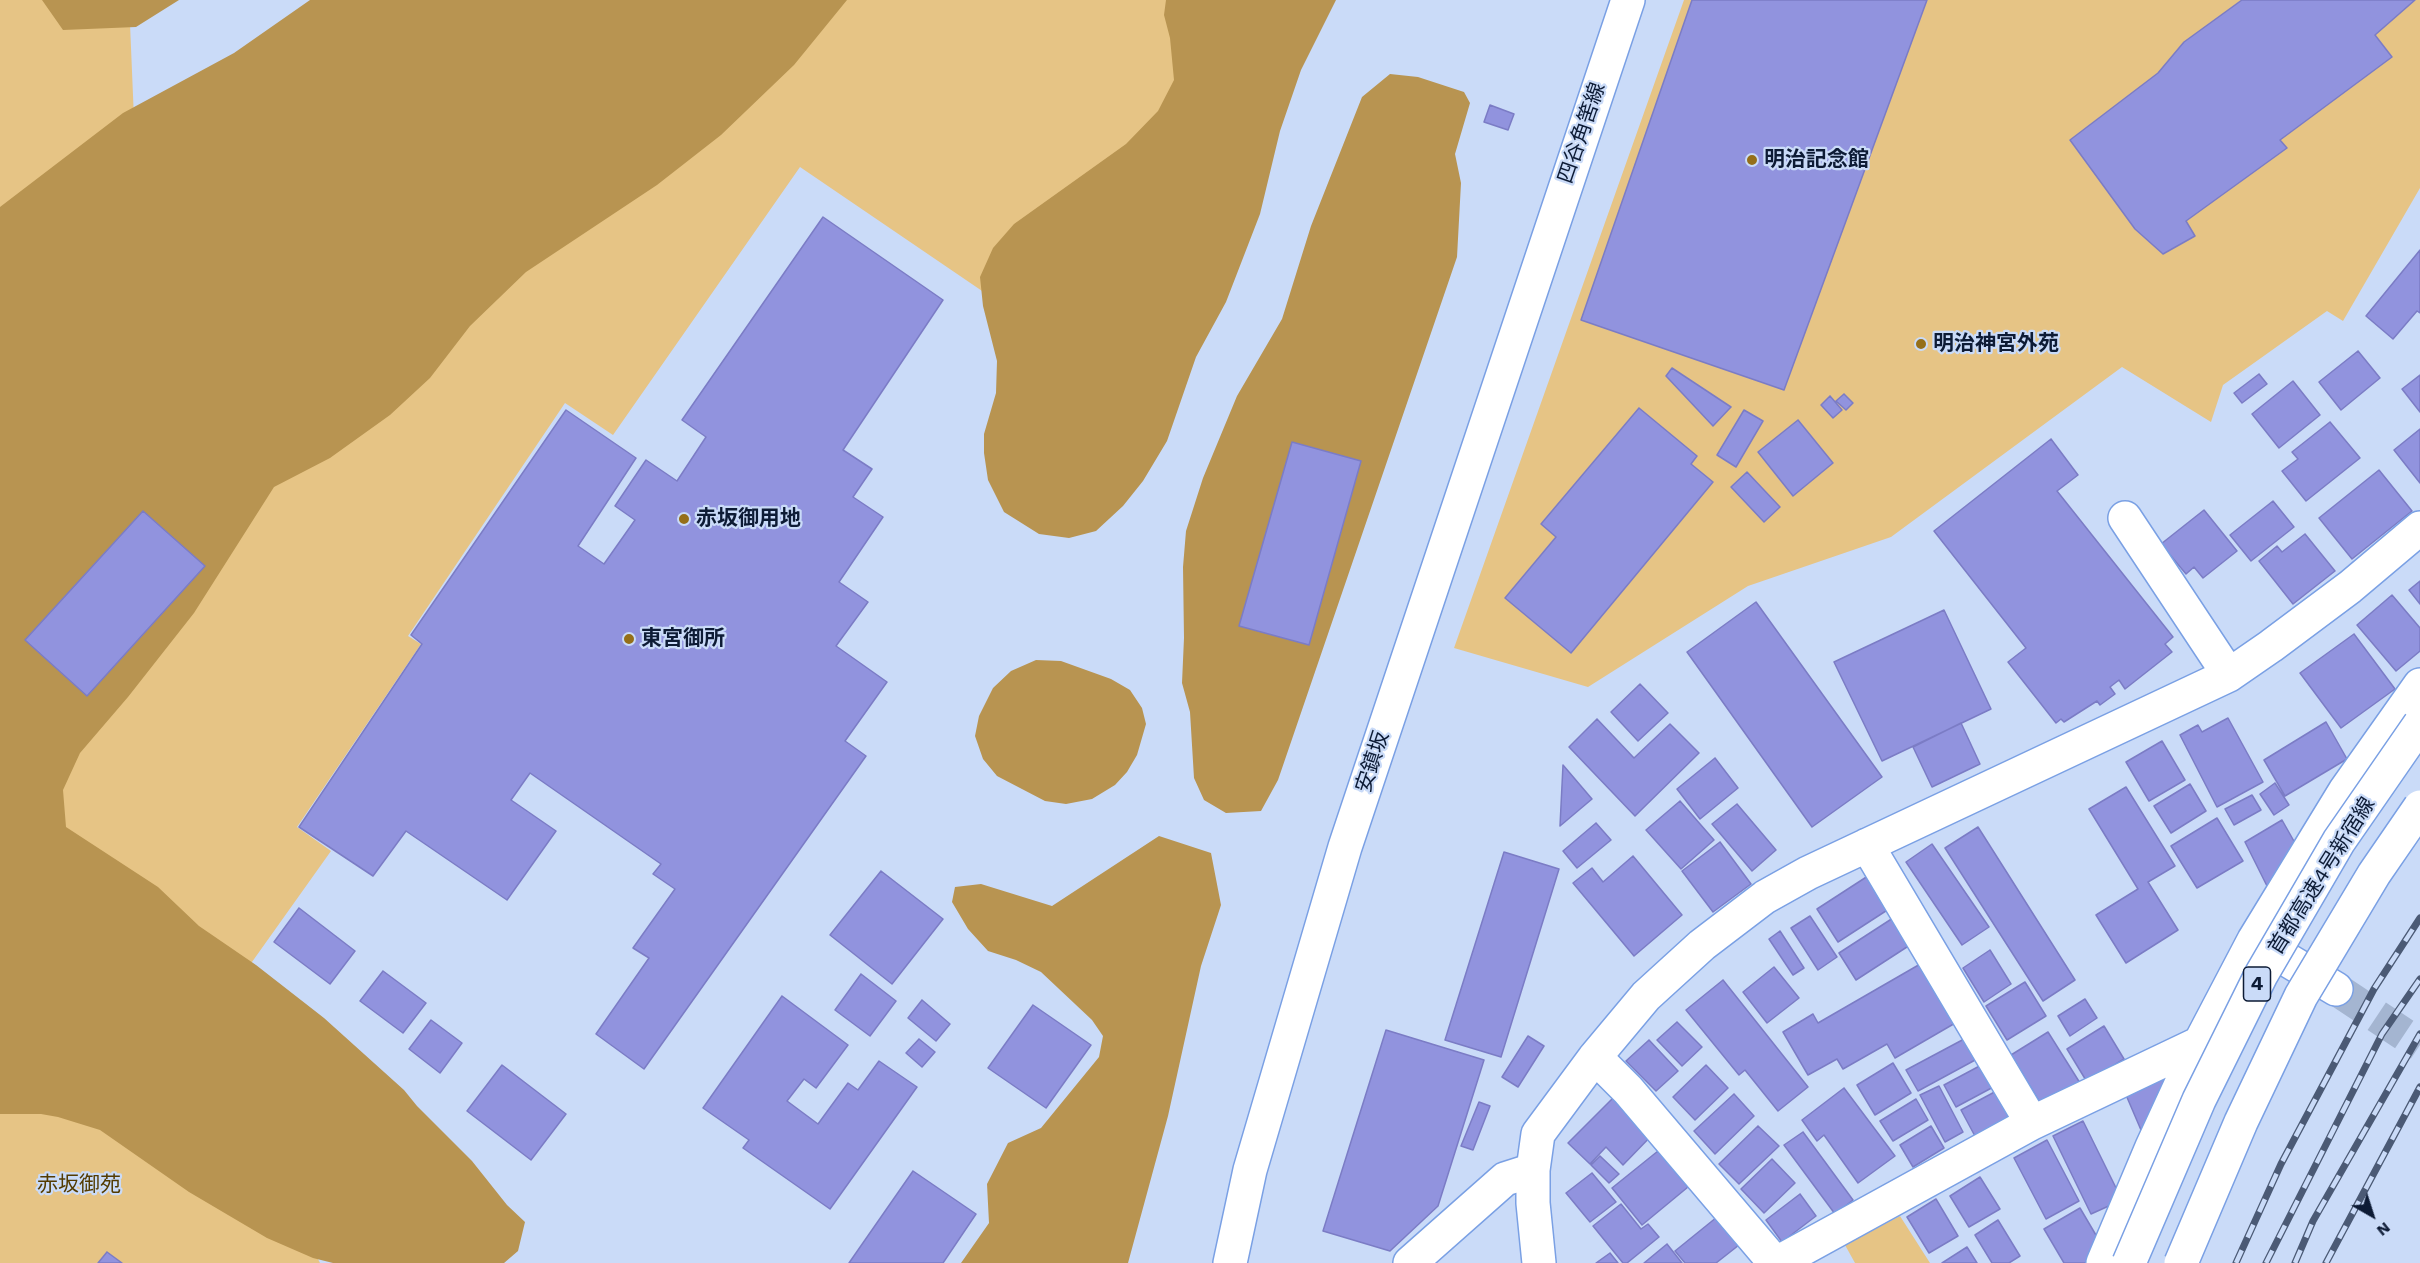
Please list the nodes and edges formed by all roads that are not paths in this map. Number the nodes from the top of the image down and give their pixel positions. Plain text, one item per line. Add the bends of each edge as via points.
1 (1628, 0) edge
2 (1537, 267) joint
3 (2125, 518) dead end
4 (2420, 528) edge
5 (2229, 675) junction
6 (2420, 685) edge
7 (2420, 724) edge
8 (2420, 807) edge
9 (1867, 846) junction
10 (2254, 940) junction
11 (2336, 989) tunnel mouth
12 (2200, 1043) junction
13 (1595, 1057) junction
14 (2032, 1123) junction
15 (1533, 1170) junction
16 (1230, 1263) edge
17 (1410, 1263) edge
18 (1539, 1263) edge
19 (1776, 1263) edge
20 (2103, 1263) edge
21 (2129, 1263) edge
22 (2181, 1263) edge

1 - 2 main road, 四谷角筈線
2 - 16 main road, 安鎮坂 via 1345,847 1250,1170
3 - 5 main road
4 - 5 main road via 2350,587
5 - 9 main road
6 - 10 main road via 2345,791
7 - 21 main road, 首都高速4号新宿線 / 4, bridge via 2339,841 2261,975 2199,1100
8 - 22 main road, 首都高速4号新宿線 / 4, bridge via 2374,874 2301,996 2241,1122
9 - 13 main road via 1765,897 1702,945 1646,996
9 - 14 main road
10 - 11 main road
10 - 12 main road
12 - 14 main road
12 - 20 main road
13 - 15 main road via 1538,1134
13 - 19 main road via 1628,1090
14 - 19 main road
15 - 17 main road via 1505,1179
15 - 18 main road

